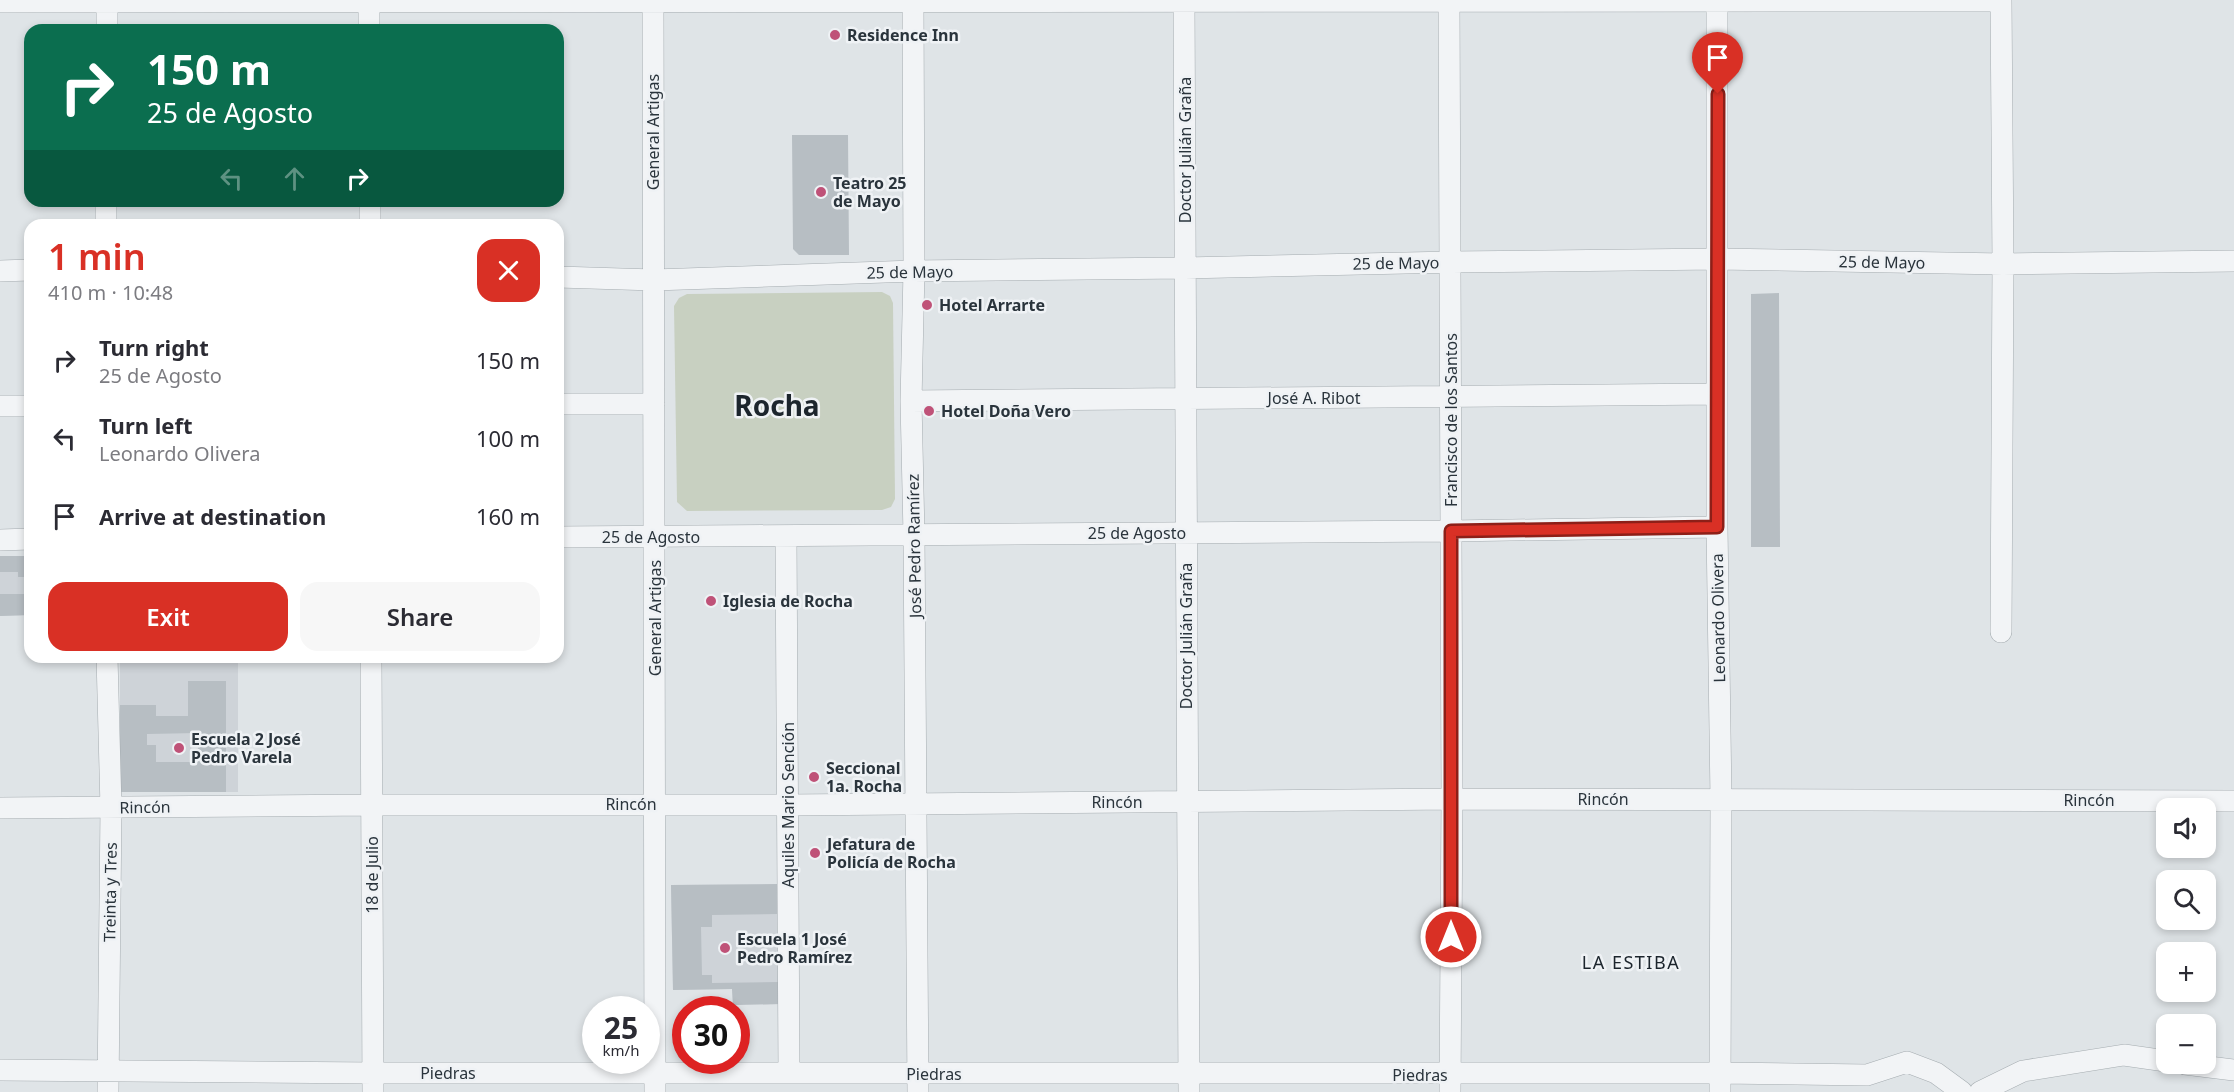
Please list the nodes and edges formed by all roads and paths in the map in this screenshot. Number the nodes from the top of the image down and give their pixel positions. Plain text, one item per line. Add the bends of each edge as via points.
1 (1449, 0) edge
2 (1718, 0) edge
3 (107, 1) edge
4 (369, 1) edge
5 (653, 1) edge
6 (784, 1) edge
7 (913, 1) edge
8 (1184, 1) edge
9 (2001, 1) edge
10 (0, 2) edge
11 (107, 24) edge
12 (369, 24) edge
13 (1717, 259) junction
14 (2234, 261) edge
15 (1451, 262) junction
16 (2003, 264) junction
17 (1185, 268) junction
18 (24, 270) edge
19 (0, 271) edge
20 (914, 271) junction
21 (564, 278) edge
22 (654, 280) junction
23 (1717, 394) junction
24 (1450, 396) junction
25 (1186, 399) junction
26 (911, 401) junction
27 (564, 404) edge
28 (654, 404) junction
29 (0, 406) edge
30 (24, 406) edge
31 (1717, 527) junction
32 (1451, 531) junction
33 (1186, 533) junction
34 (914, 535) junction
35 (786, 536) junction
36 (564, 537) edge
37 (655, 537) junction
38 (24, 539) edge
39 (0, 540) edge
40 (2001, 632) dead end
41 (107, 663) edge
42 (371, 663) edge
43 (1721, 799) junction
44 (1452, 800) junction
45 (2234, 801) edge
46 (1187, 802) junction
47 (917, 803) junction
48 (654, 804) junction
49 (372, 805) junction
50 (788, 805) junction
51 (0, 808) edge
52 (111, 808) junction
53 (2156, 1060) edge
54 (2216, 1068) edge
55 (0, 1070) edge
56 (2234, 1070) edge
57 (789, 1073) junction
58 (108, 1082) edge
59 (655, 1082) edge
60 (373, 1083) edge
61 (918, 1083) edge
62 (1188, 1083) edge
63 (1450, 1083) edge
64 (1720, 1083) edge
65 (1962, 1092) edge
66 (1980, 1092) edge

1 - 2 street
1 - 8 street
1 - 15 street, Francisco de los Santos
2 - 9 street
2 - 13 street, Leonardo Olivera
3 - 4 street
3 - 10 street
3 - 11 street
4 - 5 street
4 - 12 street
5 - 6 street
5 - 22 street, General Artigas
6 - 7 street
7 - 8 street
7 - 20 street, José Pedro Ramírez
8 - 17 street, Doctor Julián Graña
9 - 16 street
13 - 15 street, 25 de Mayo
13 - 16 street, 25 de Mayo
13 - 23 street, Leonardo Olivera
14 - 16 street, 25 de Mayo
15 - 17 street, 25 de Mayo
15 - 24 street, Francisco de los Santos
16 - 40 street
17 - 20 street, 25 de Mayo
17 - 25 street, Doctor Julián Graña
18 - 19 street
20 - 22 street, 25 de Mayo
20 - 26 street, José Pedro Ramírez
21 - 22 street, 25 de Mayo
22 - 28 street, General Artigas
23 - 24 street, José A. Ribot
23 - 31 street, Leonardo Olivera
24 - 25 street, José A. Ribot
24 - 32 street, Francisco de los Santos
25 - 26 street, José A. Ribot
25 - 33 street, Doctor Julián Graña
26 - 34 street, José Pedro Ramírez
27 - 28 street
28 - 37 street, General Artigas
29 - 30 street
31 - 32 street, 25 de Agosto
31 - 43 street, Leonardo Olivera
32 - 33 street, 25 de Agosto
32 - 44 street, Francisco de los Santos
33 - 34 street, 25 de Agosto
33 - 46 street, Doctor Julián Graña
34 - 35 street, 25 de Agosto
34 - 47 street, José Pedro Ramírez
35 - 37 street, 25 de Agosto
35 - 50 street, Aquiles Mario Sención
36 - 37 street, 25 de Agosto
37 - 48 street, General Artigas
38 - 39 street
41 - 52 street, Treinta y Tres
42 - 49 street, 18 de Julio
43 - 44 street, Rincón
43 - 45 street, Rincón
43 - 64 street, Leonardo Olivera
44 - 46 street, Rincón
44 - 63 street, Francisco de los Santos
46 - 47 street, Rincón
46 - 62 street, Doctor Julián Graña
47 - 50 street, Rincón
47 - 61 street, José Pedro Ramírez
48 - 49 street, Rincón
48 - 50 street, Rincón
48 - 59 street, General Artigas
49 - 52 street, Rincón
49 - 60 street, 18 de Julio
50 - 57 street, Aquiles Mario Sención
51 - 52 street, Rincón
52 - 58 street, Treinta y Tres
53 - 66 street via 2124,1055 2023,1071
54 - 56 street
55 - 58 street, Piedras
57 - 59 street, Piedras
57 - 61 street, Piedras
58 - 60 street, Piedras
59 - 60 street, Piedras
61 - 62 street, Piedras
62 - 63 street, Piedras
63 - 64 street, Piedras
64 - 65 street, Piedras via 1867,1076 1907,1062 1936,1073

